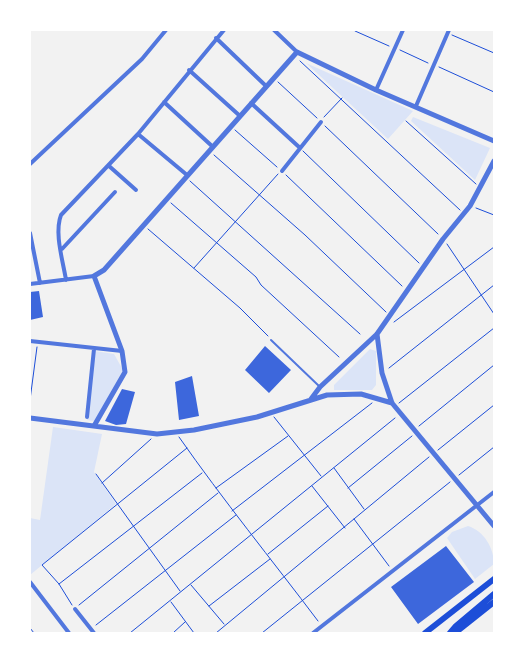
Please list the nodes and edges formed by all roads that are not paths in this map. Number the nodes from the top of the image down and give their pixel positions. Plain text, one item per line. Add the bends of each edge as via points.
1 (166, 30) edge
2 (224, 30) edge
3 (274, 30) edge
4 (403, 30) edge
5 (448, 32) edge
6 (216, 38) junction
7 (295, 53) junction
8 (189, 70) junction
9 (266, 86) junction
10 (376, 90) junction
11 (164, 102) junction
12 (251, 103) junction
13 (416, 106) junction
14 (240, 116) junction
15 (321, 122) road end
16 (138, 134) junction
17 (494, 140) edge
18 (299, 147) junction
19 (211, 149) junction
20 (494, 161) edge
21 (30, 164) edge
22 (109, 166) junction
23 (282, 171) road end
24 (187, 176) junction
25 (136, 190) dead end
26 (115, 192) dead end
27 (30, 234) edge
28 (62, 249) junction
29 (94, 276) junction
30 (66, 280) junction
31 (40, 282) junction
32 (30, 284) edge
33 (377, 334) junction
34 (271, 340) road end
35 (30, 341) edge
36 (94, 349) junction
37 (122, 351) junction
38 (320, 387) junction
39 (311, 399) junction
40 (394, 404) junction
41 (87, 417) dead end
42 (30, 418) edge
43 (94, 426) junction
44 (494, 492) edge
45 (478, 504) junction
46 (494, 526) edge
47 (494, 579) edge
48 (30, 582) edge
49 (494, 594) edge
50 (494, 602) edge
51 (74, 609) road end
52 (93, 631) edge
53 (69, 633) edge
54 (313, 633) edge
55 (425, 633) edge
56 (450, 633) edge
57 (455, 633) edge

1 - 21 street via 142,59
2 - 6 street
3 - 7 street
4 - 10 street
5 - 13 street
6 - 8 street
6 - 9 street
7 - 9 street
7 - 10 street
8 - 11 street
8 - 14 street
9 - 12 street
10 - 13 street
11 - 16 street
11 - 19 street
12 - 14 street
12 - 18 street
13 - 17 street
14 - 19 street
15 - 18 street
16 - 22 street
16 - 24 street
18 - 23 street
19 - 24 street
20 - 33 street via 470,206
22 - 25 street
22 - 28 street via 61,216 57,233
24 - 29 street via 104,270
26 - 28 street
27 - 31 street
28 - 30 street
29 - 30 street
29 - 37 street
30 - 31 street
31 - 32 street
33 - 38 street
33 - 40 street via 382,373
34 - 38 lane
35 - 36 street
36 - 37 street
36 - 41 street
37 - 43 street via 125,372
38 - 39 street
39 - 40 street via 344,394 378,398
39 - 43 street via 271,414 176,432 156,434
40 - 45 street
42 - 43 street
44 - 45 street
45 - 46 street
45 - 54 street
47 - 55 main road
48 - 53 street
49 - 56 main road
50 - 57 main road
51 - 52 street

